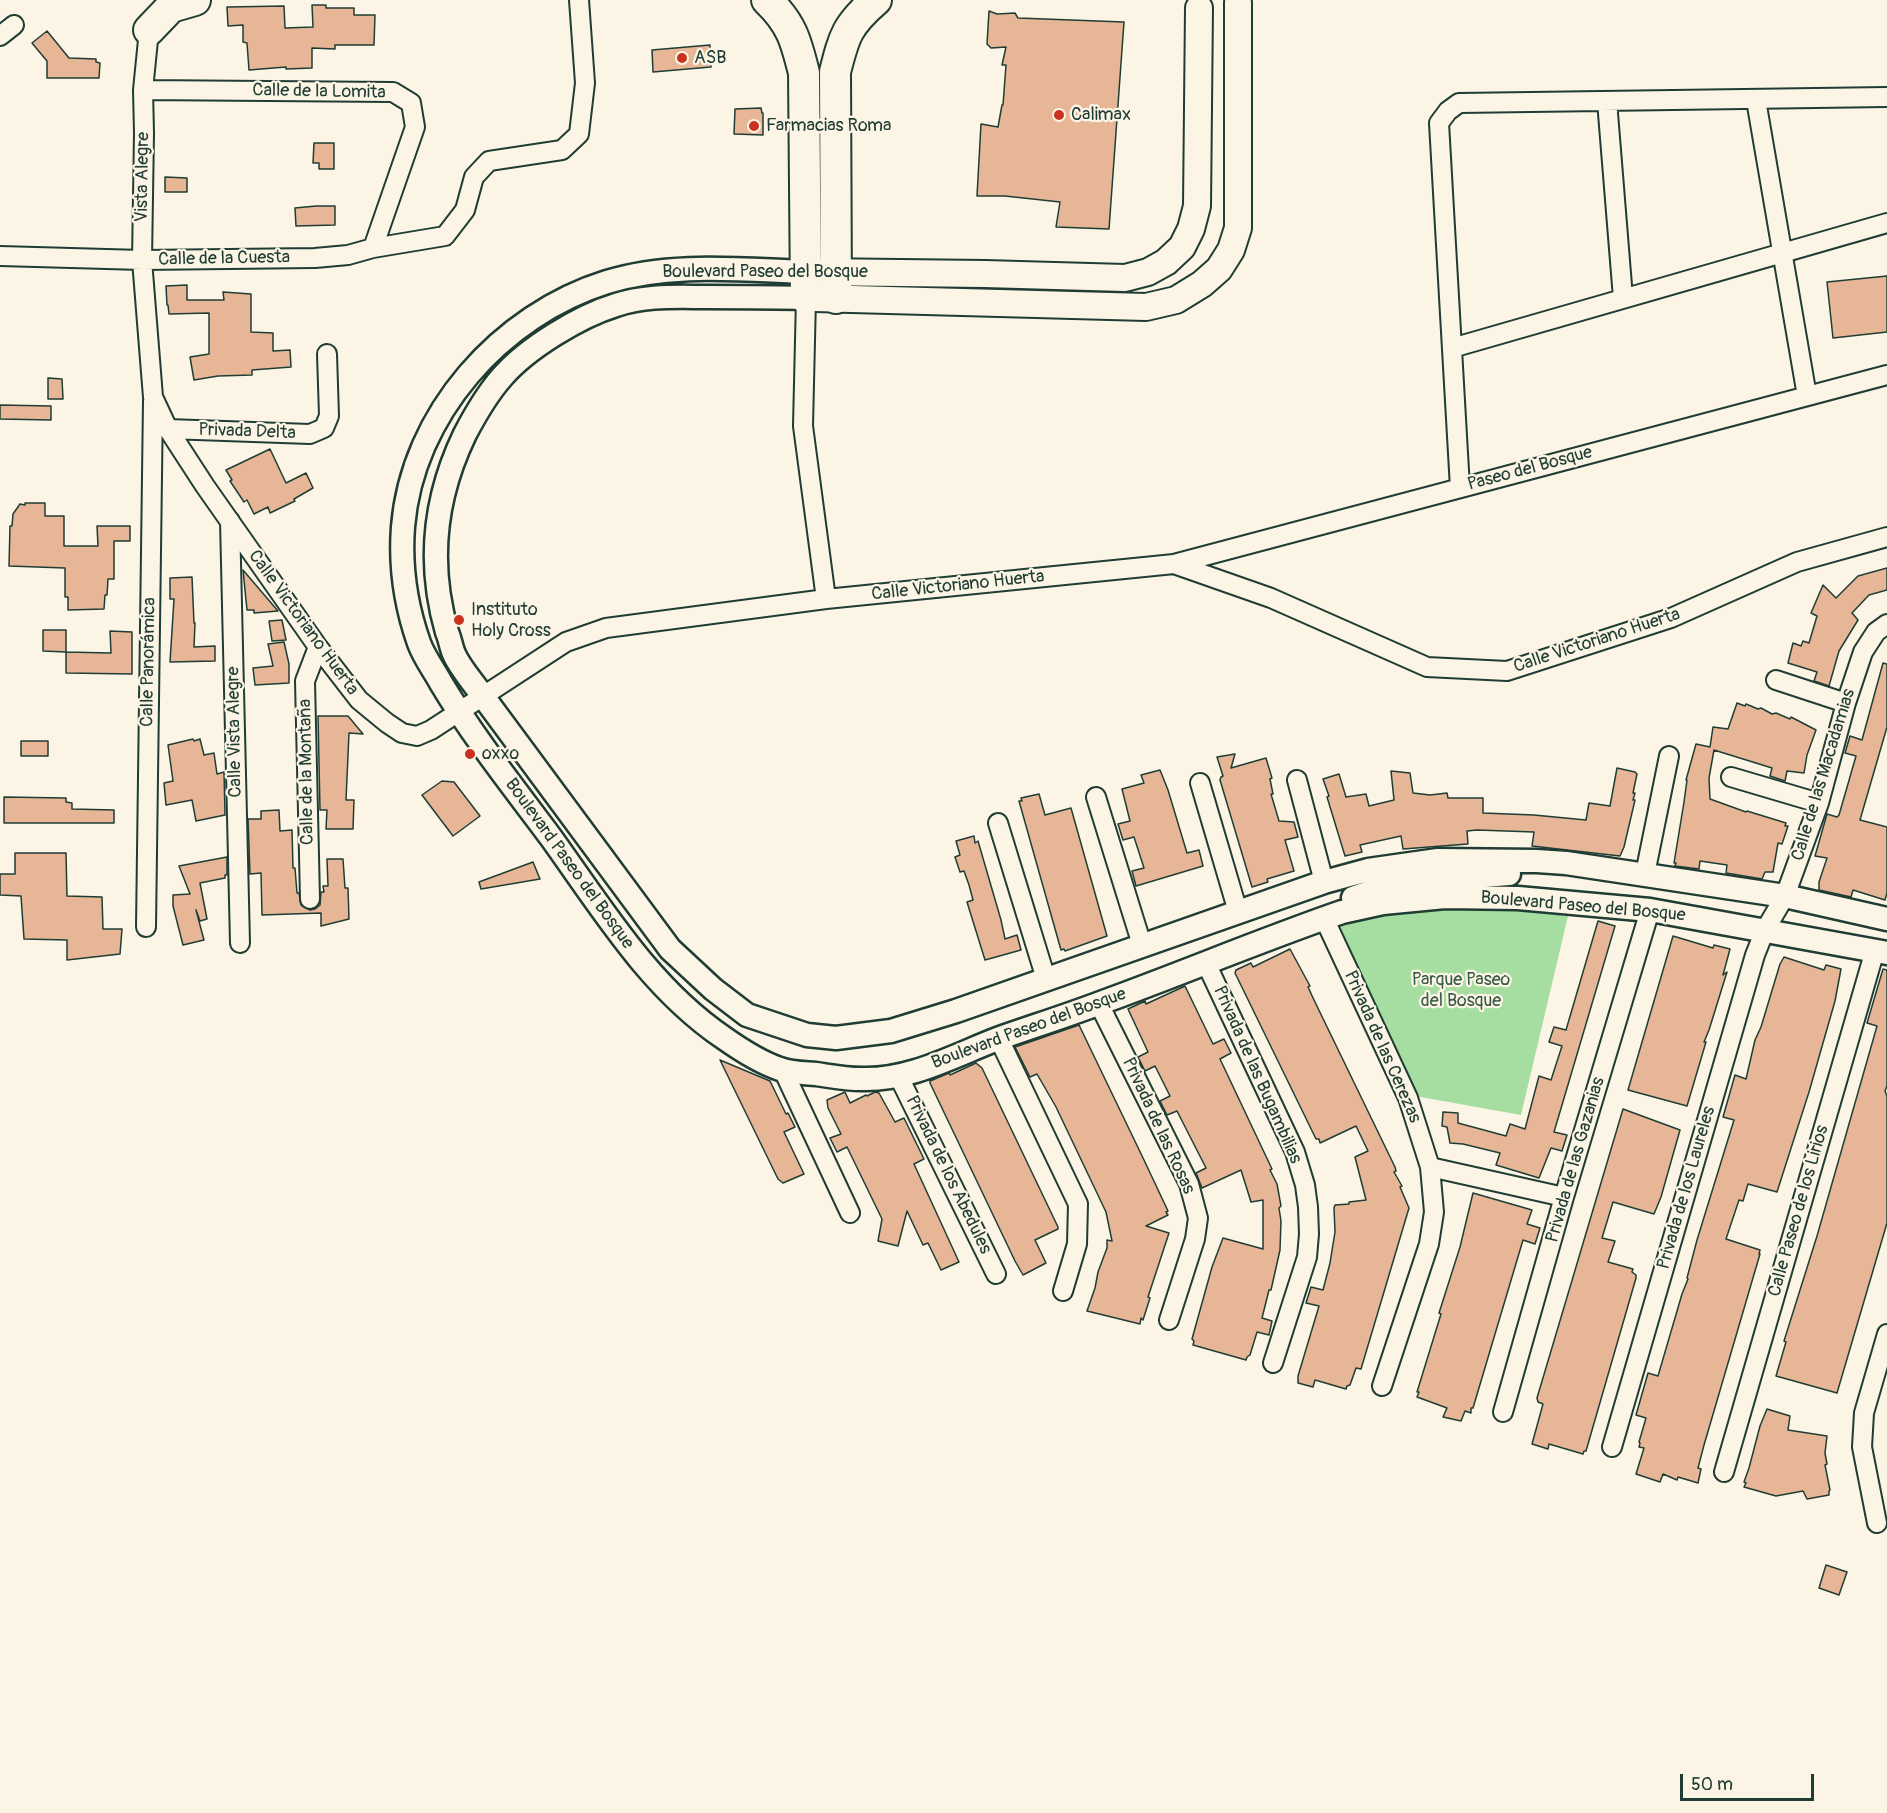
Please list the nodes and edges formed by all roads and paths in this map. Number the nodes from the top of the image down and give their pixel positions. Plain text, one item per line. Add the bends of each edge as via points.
1 (195, 0) edge
2 (579, 0) edge
3 (767, 0) edge
4 (876, 0) edge
5 (1238, 3) dead end
6 (1199, 8) dead end
7 (149, 30) joint
8 (143, 90) junction
9 (1887, 97) edge
10 (1756, 100) junction
11 (1607, 101) junction
12 (1887, 223) edge
13 (373, 248) junction
14 (1782, 252) junction
15 (0, 256) edge
16 (142, 260) junction
17 (806, 285) junction
18 (836, 285) junction
19 (1623, 298) junction
20 (1452, 348) junction
21 (327, 354) dead end
22 (1887, 375) edge
23 (1807, 396) junction
24 (153, 397) junction
25 (168, 429) junction
26 (1460, 488) junction
27 (230, 521) junction
28 (1887, 537) edge
29 (1174, 564) junction
30 (826, 599) junction
31 (1887, 624) edge
32 (318, 647) junction
33 (1776, 680) dead end
34 (482, 695) junction
35 (1846, 704) junction
36 (459, 712) junction
37 (1669, 756) dead end
38 (1731, 777) dead end
39 (1297, 780) dead end
40 (1200, 783) dead end
41 (1096, 797) dead end
42 (1820, 803) junction
43 (998, 823) dead end
44 (1537, 861) junction
45 (1645, 874) junction
46 (1323, 882) junction
47 (1785, 896) junction
48 (310, 899) dead end
49 (1650, 910) junction
50 (1238, 912) junction
51 (1333, 915) junction
52 (1887, 919) edge
53 (146, 927) dead end
54 (1765, 930) junction
55 (240, 943) dead end
56 (1142, 945) junction
57 (1881, 951) edge
58 (1206, 963) junction
59 (1046, 979) junction
60 (1099, 1004) junction
61 (999, 1039) junction
62 (783, 1070) junction
63 (900, 1077) junction
64 (1430, 1167) junction
65 (1564, 1197) junction
66 (850, 1213) dead end
67 (996, 1274) dead end
68 (1063, 1290) dead end
69 (1169, 1320) dead end
70 (1887, 1334) edge
71 (1273, 1363) dead end
72 (1382, 1386) dead end
73 (1503, 1412) dead end
74 (1612, 1447) dead end
75 (1724, 1472) dead end
76 (1877, 1523) dead end

1 - 7 highway via 171,7
2 - 13 street, Calle de la Cuesta via 585,83 579,134 562,150 489,161 474,177 465,210 446,236
3 - 17 highway via 782,14 796,40 804,73
4 - 18 highway via 858,16 844,38 835,72
5 - 18 main road, Boulevard Paseo del Bosque via 1238,228 1219,269 1202,284 1176,300 1146,308
6 - 18 main road, Boulevard Paseo del Bosque via 1197,206 1182,247 1166,262 1149,272 1125,278 985,274
7 - 8 street, Vista Alegre
8 - 13 street, Calle de la Lomita via 393,92 411,103 415,127
8 - 16 street, Vista Alegre
9 - 10 street
10 - 11 street
10 - 14 street
11 - 19 street
11 - 20 street via 1459,103 1439,123
12 - 14 street
13 - 16 street, Calle de la Cuesta via 315,258
14 - 19 street
14 - 23 street
15 - 16 street, Calle de la Cuesta
16 - 24 street, Vista Alegre
17 - 18 main road, Boulevard Paseo del Bosque
17 - 30 street via 803,426
17 - 34 street, Boulevard Paseo del Bosque via 649,297 617,304 559,332 503,375 478,408 455,455 437,524 435,565 441,611 454,655
17 - 36 street, Boulevard Paseo del Bosque via 693,269 648,272 607,282 577,293 517,329 465,378 444,405 416,466 408,492 402,549 407,599 421,648
19 - 20 street
20 - 26 street
21 - 25 street, Privada Delta via 329,416 324,428 310,434
22 - 23 street, Paseo del Bosque
23 - 26 street, Paseo del Bosque
24 - 25 street, Vista Alegre
24 - 53 street, Calle Panorámica
25 - 27 street, Calle Victoriano Huerta
26 - 29 street, Paseo del Bosque
27 - 32 street, Calle Victoriano Huerta
27 - 55 street, Calle Vista Alegre
28 - 29 street, Calle Victoriano Huerta via 1797,562 1671,618 1506,671 1427,667 1271,598
29 - 30 street, Calle Victoriano Huerta
30 - 34 street, Calle Victoriano Huerta via 606,628 566,642
31 - 35 street, Calle de las Macadamias via 1876,632 1863,652
32 - 36 street, Calle Victoriano Huerta via 359,700 402,733 417,736
32 - 48 street, Calle de la Montaña via 305,681
33 - 35 street
34 - 36 street, Calle Victoriano Huerta
34 - 59 street, Boulevard Paseo del Bosque via 670,949 747,1015 807,1035 836,1038 891,1031
35 - 42 street, Calle de las Macadamias
36 - 62 street, Boulevard Paseo del Bosque via 647,969 697,1020 748,1055
37 - 45 street
38 - 42 street
39 - 46 street
40 - 50 street
41 - 56 street
42 - 47 street, Calle de las Macadamias
43 - 59 street
44 - 45 street, Boulevard Paseo del Bosque
44 - 46 street, Boulevard Paseo del Bosque via 1438,860 1368,870
44 - 51 street via 1513,873 1399,882 1348,900
45 - 47 street, Boulevard Paseo del Bosque
46 - 50 street, Boulevard Paseo del Bosque
47 - 52 street, Boulevard Paseo del Bosque
47 - 54 street, Calle de las Macadamias
49 - 51 street, Boulevard Paseo del Bosque via 1518,898 1446,897 1383,903
49 - 54 street, Boulevard Paseo del Bosque
49 - 65 street, Privada de las Gazanias
50 - 56 street, Boulevard Paseo del Bosque
51 - 58 street, Boulevard Paseo del Bosque
51 - 64 street, Privada de las Cerezas via 1408,1098
54 - 57 street, Boulevard Paseo del Bosque
54 - 74 street, Privada de los Laureles
56 - 59 street, Boulevard Paseo del Bosque
57 - 75 street, Calle Paseo de los Lirios
58 - 60 street, Boulevard Paseo del Bosque
58 - 71 street, Privada de las Bugambilias via 1295,1152 1305,1185 1307,1257
60 - 61 street, Boulevard Paseo del Bosque
60 - 69 street, Privada de las Rosas via 1189,1184 1198,1218
61 - 63 street, Boulevard Paseo del Bosque
61 - 68 street via 1078,1204 1077,1244
62 - 63 street, Boulevard Paseo del Bosque via 861,1079
62 - 66 street
63 - 67 street, Privada de los Abedules
64 - 65 street
64 - 72 street, Privada de las Cerezas via 1434,1212 1429,1244
65 - 73 street, Privada de las Gazanias
70 - 76 street via 1864,1413 1862,1447

